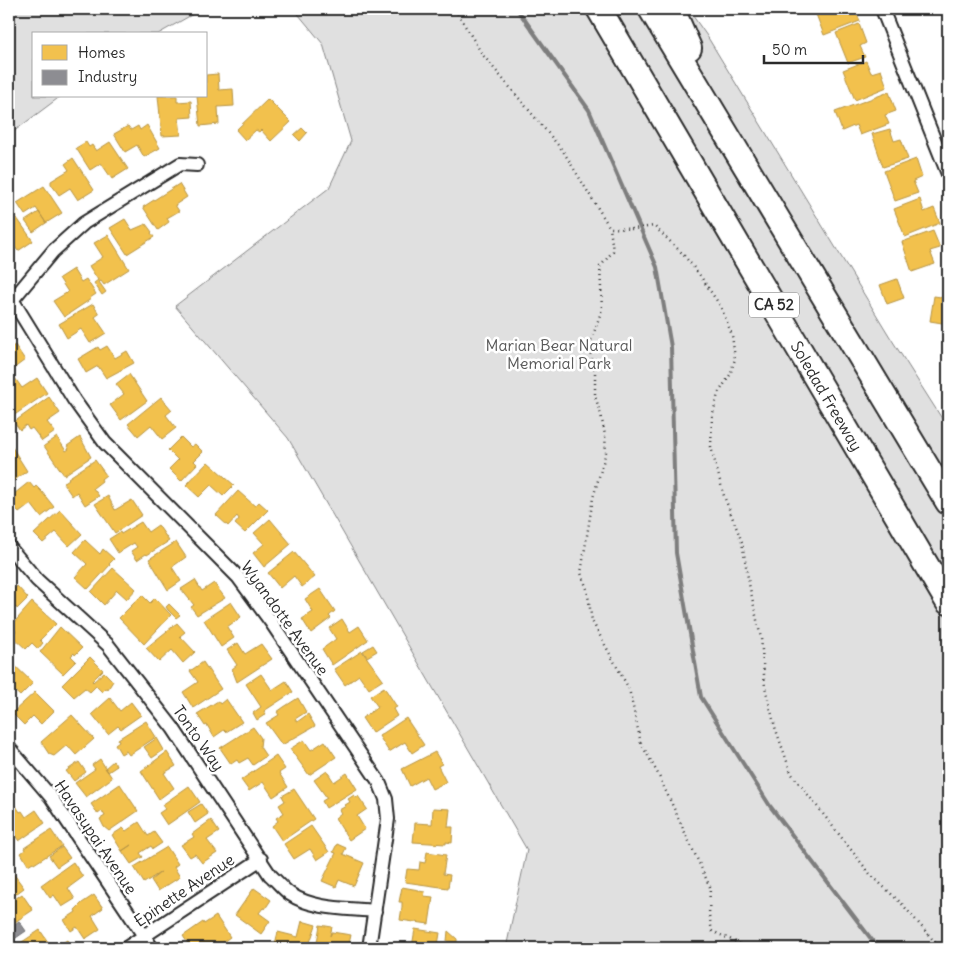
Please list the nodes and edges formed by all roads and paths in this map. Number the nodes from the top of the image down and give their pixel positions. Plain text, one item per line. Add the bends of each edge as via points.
1 (455, 9) edge
2 (599, 9) edge
3 (651, 9) edge
4 (672, 9) edge
5 (882, 9) edge
6 (711, 108) junction
7 (197, 164) dead end
8 (948, 174) edge
9 (610, 228) junction
10 (11, 303) edge
11 (948, 502) edge
12 (9, 547) edge
13 (948, 602) edge
14 (9, 748) edge
15 (261, 859) junction
16 (375, 911) junction
17 (144, 936) junction
18 (126, 948) edge
19 (152, 948) edge
20 (369, 948) edge
21 (749, 948) edge
22 (940, 948) edge

1 - 9 path via 482,54 563,150
2 - 13 highway, Soledad Freeway / CA 52
3 - 6 highway
4 - 6 highway
5 - 8 street
6 - 11 highway, CA 52
7 - 10 street via 180,164 84,223 54,252
9 - 21 path via 613,251 600,267 602,309 589,347 606,452 593,498 581,573 592,621 628,689 641,742 710,887 712,930
9 - 22 path via 654,226 682,253 721,307 732,335 735,359 730,376 718,394 712,417 711,447 724,496 742,542 761,638 765,687 790,773 870,874 902,904
10 - 16 street, Wyandotte Avenue via 105,443 238,577 379,782 386,799 388,819
12 - 15 street, Tonto Way via 37,580 108,645 173,728
14 - 17 street, Havasupai Avenue via 51,797
15 - 16 street, Tonto Way via 270,875 290,894 303,901 320,906
15 - 17 street, Epinette Avenue
16 - 20 street, Wyandotte Avenue
17 - 18 street, Epinette Avenue
17 - 19 street, Havasupai Avenue

